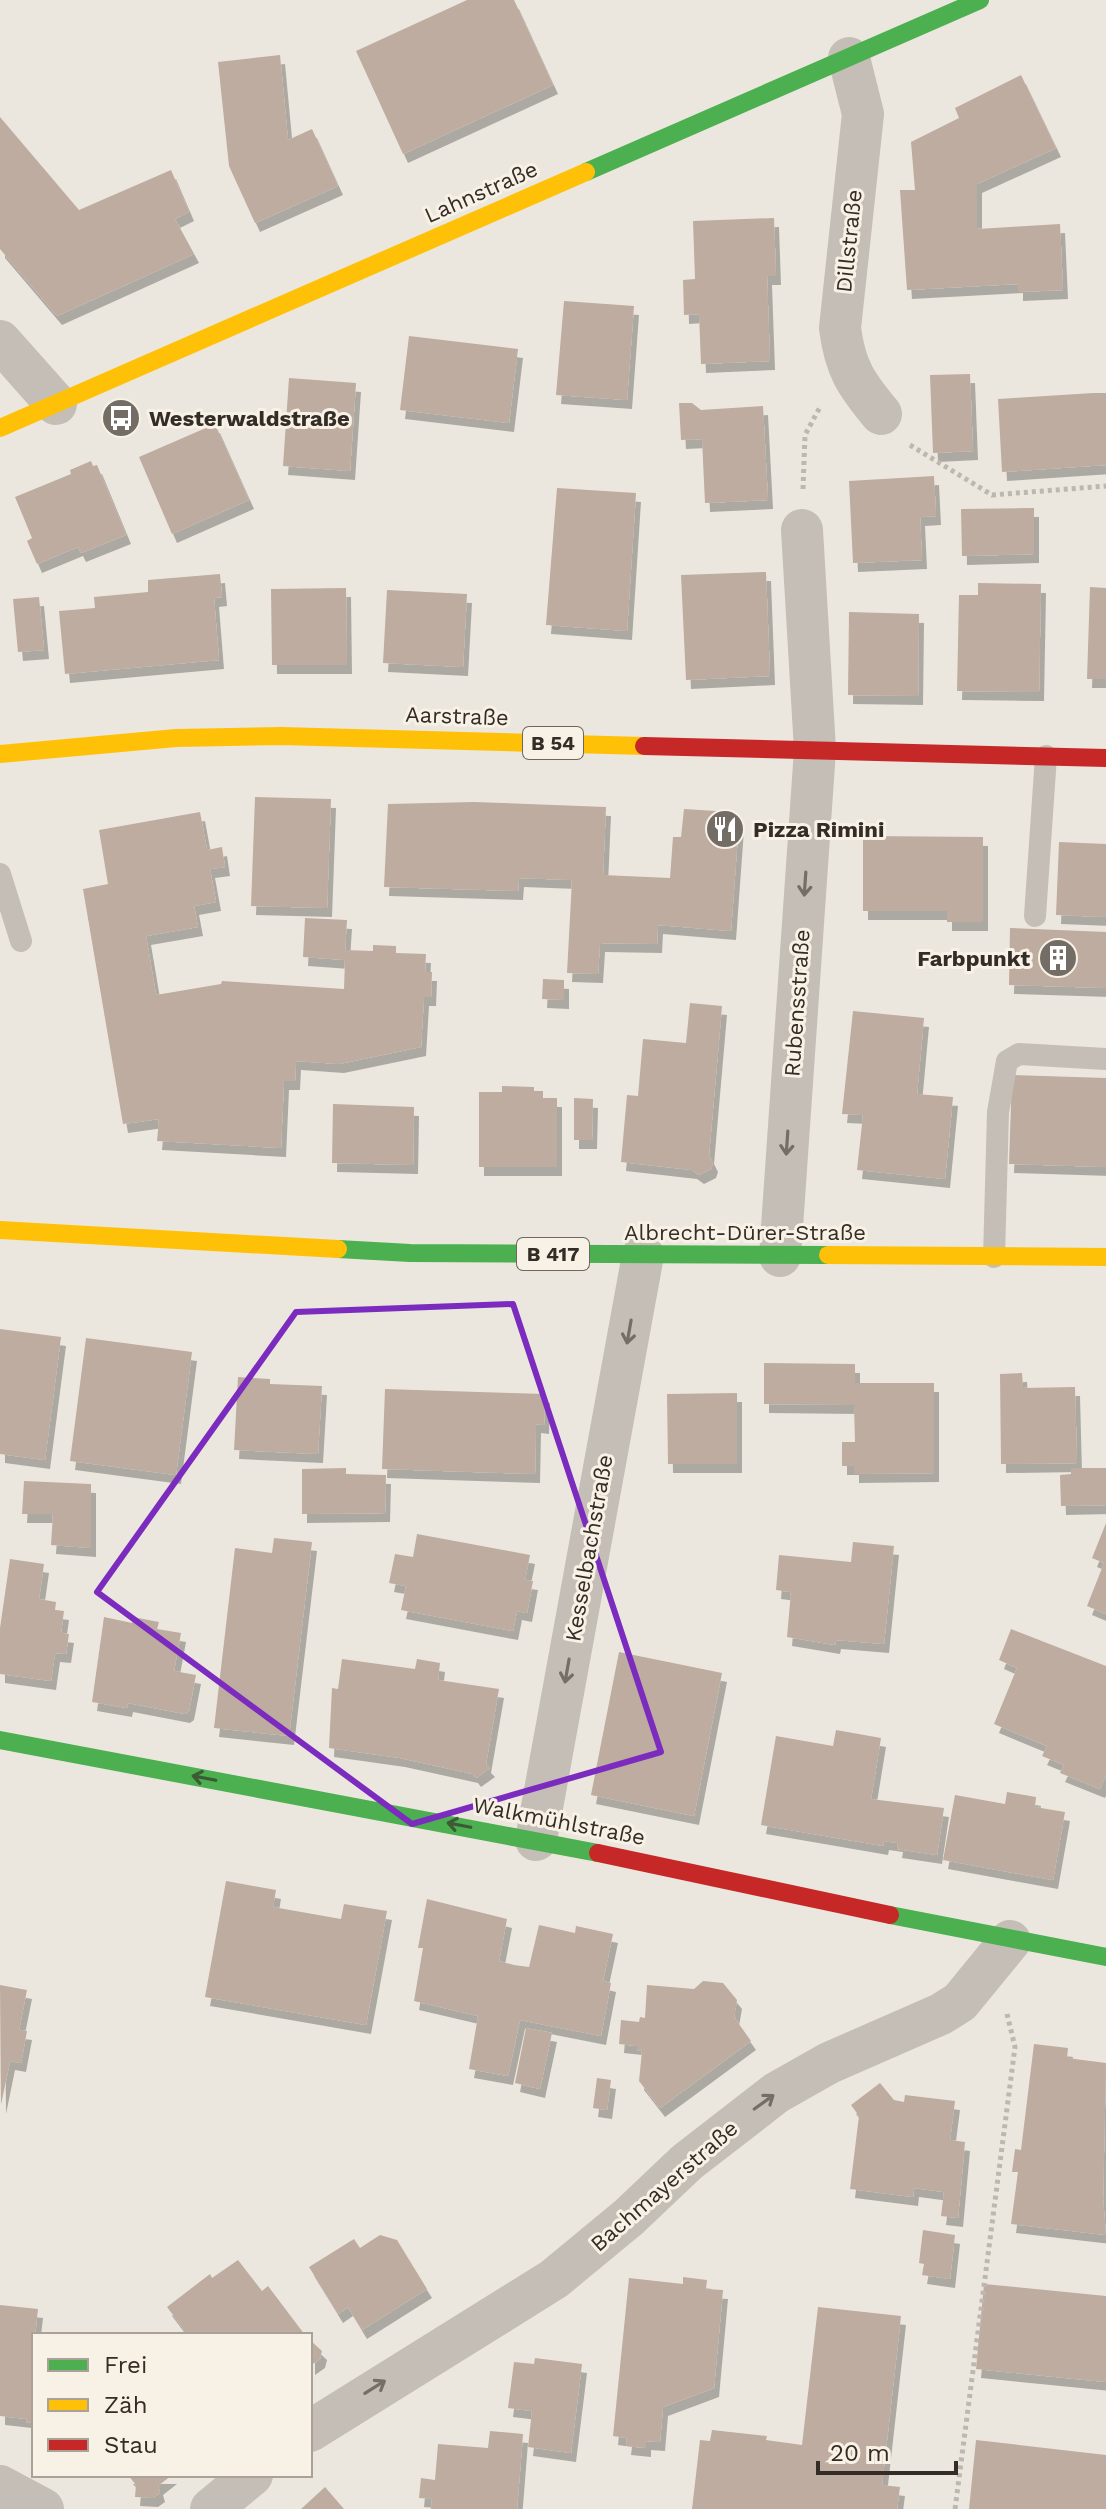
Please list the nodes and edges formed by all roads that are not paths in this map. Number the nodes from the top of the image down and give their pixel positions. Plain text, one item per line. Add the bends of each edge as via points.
1 (980, 0) edge
2 (849, 58) junction
3 (0, 341) edge
4 (56, 404) junction
5 (881, 414) road end
6 (0, 428) edge
7 (802, 530) dead end
8 (815, 750) junction
9 (0, 754) edge
10 (1046, 756) junction
11 (1106, 758) edge
12 (0, 874) edge
13 (1035, 916) dead end
14 (21, 941) dead end
15 (1106, 1059) edge
16 (0, 1230) edge
17 (643, 1255) junction
18 (780, 1256) junction
19 (994, 1257) junction
20 (1106, 1257) edge
21 (0, 1740) edge
22 (536, 1840) junction
23 (1010, 1941) junction
24 (1106, 1957) edge
25 (312, 2430) edge
26 (250, 2477) edge
27 (0, 2486) edge
28 (43, 2509) edge
29 (211, 2509) edge

1 - 2 main road, Lahnstraße
2 - 4 main road, Lahnstraße
2 - 5 street, Dillstraße via 863,114 840,328 844,360
3 - 4 street
4 - 6 main road, Lahnstraße
7 - 8 street
8 - 9 main road, Aarstraße / B 54 via 281,736 176,738
8 - 10 main road, Aarstraße / B 54
8 -> 18 street, Rubensstraße
10 - 11 main road, Aarstraße / B 54
10 - 13 lane
12 - 14 lane
15 - 19 lane via 1019,1054 1007,1061 998,1112
16 - 17 main road, Albrecht-Dürer-Straße / B 417 via 410,1253
17 - 18 main road, Albrecht-Dürer-Straße / B 417
17 -> 22 street, Kesselbachstraße
18 - 19 main road, Albrecht-Dürer-Straße / B 417
19 - 20 main road, Albrecht-Dürer-Straße / B 417
22 -> 21 main road, Walkmühlstraße
22 - 23 main road, Walkmühlstraße
23 - 24 main road, Walkmühlstraße
25 -> 23 street, Bachmayerstraße via 554,2279 687,2162 776,2093 829,2063 941,2014 973,1988
26 - 29 street
27 - 28 street

